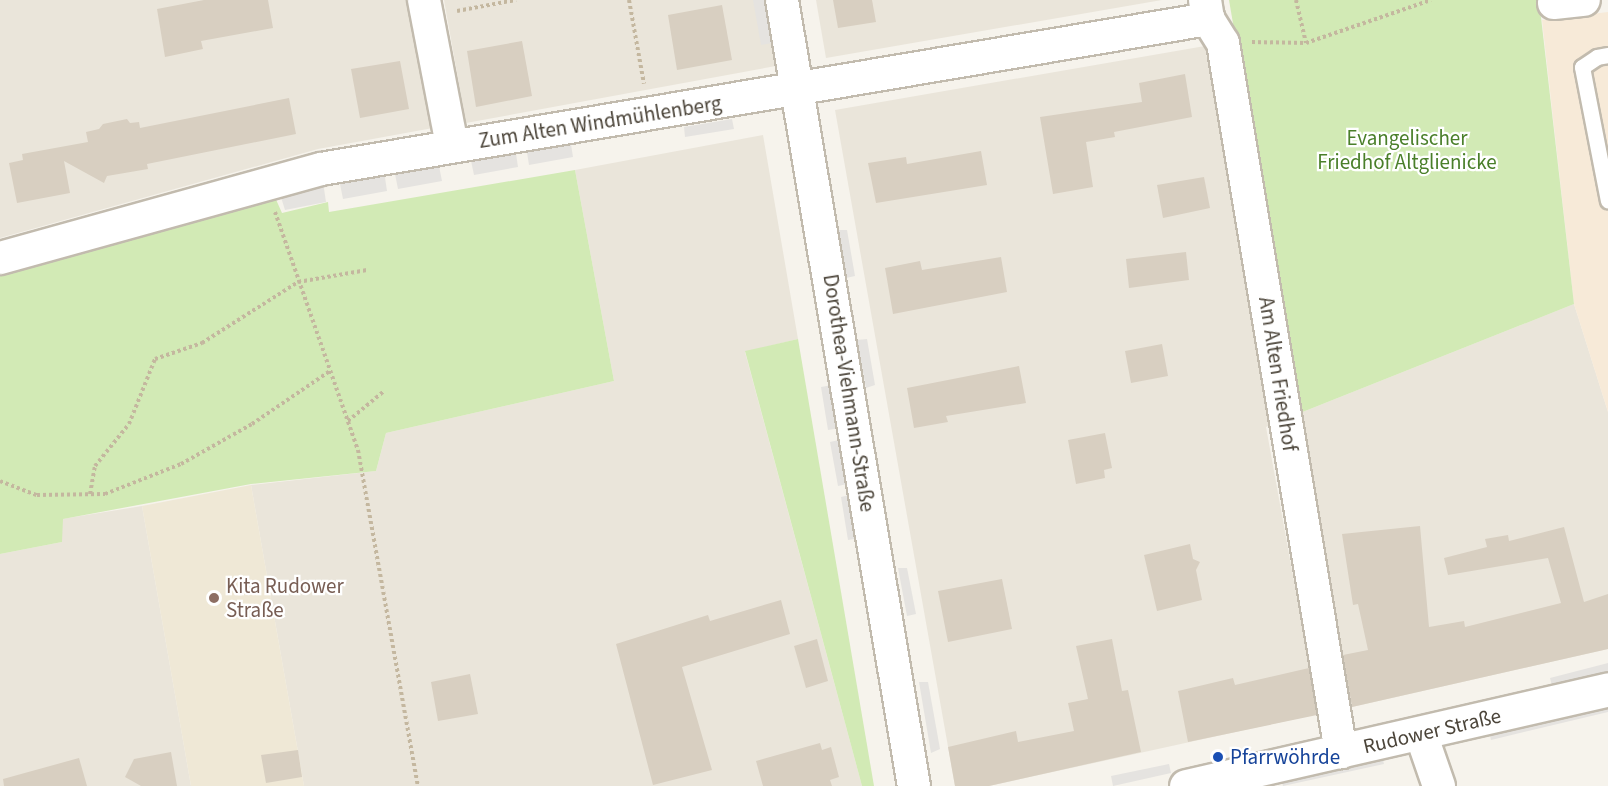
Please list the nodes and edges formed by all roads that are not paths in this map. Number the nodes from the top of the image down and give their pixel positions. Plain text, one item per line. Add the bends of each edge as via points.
1 (782, 0) edge
2 (1584, 0) edge
3 (1554, 3) dead end
4 (426, 8) edge
5 (1206, 9) edge
6 (1608, 55) edge
7 (799, 91) junction
8 (452, 146) junction
9 (1608, 201) edge
10 (0, 258) edge
11 (1608, 689) edge
12 (1421, 734) junction
13 (1341, 752) junction
14 (1265, 778) edge
15 (914, 786) edge
16 (1186, 786) edge
17 (1439, 786) edge

1 - 7 street, Dorothea-Viehmann-Straße
2 - 3 street
4 - 8 street
5 - 7 street, Zum Alten Windmühlenberg
5 - 13 street, Am Alten Friedhof via 1223,43
6 - 9 lane via 1582,67
7 - 8 street, Zum Alten Windmühlenberg
7 - 15 street, Dorothea-Viehmann-Straße
8 - 10 street, Zum Alten Windmühlenberg via 266,183
11 - 12 street, Rudower Straße
12 - 13 street, Rudower Straße
12 - 17 street
13 - 14 street, Rudower Straße
14 - 16 street, Rudower Straße

